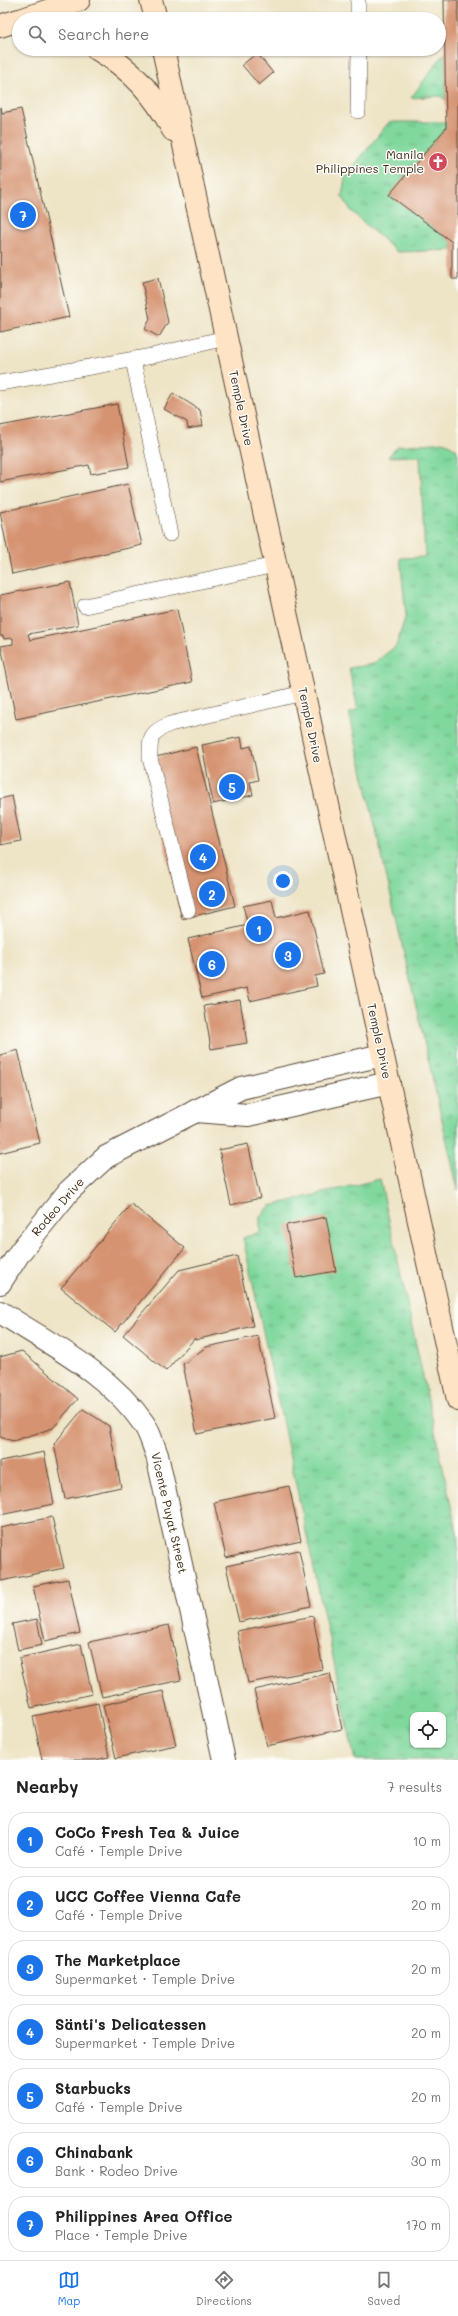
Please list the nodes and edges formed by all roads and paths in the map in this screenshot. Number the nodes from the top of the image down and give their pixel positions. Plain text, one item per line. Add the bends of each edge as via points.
1 (79, 0) edge
2 (152, 0) edge
3 (358, 0) edge
4 (45, 12) edge
5 (155, 12) edge
6 (358, 12) edge
7 (109, 56) edge
8 (164, 56) edge
9 (359, 56) edge
10 (358, 111) dead end
11 (185, 154) junction
12 (225, 338) junction
13 (133, 360) junction
14 (0, 383) edge
15 (170, 534) dead end
16 (275, 565) junction
17 (85, 606) dead end
18 (303, 693) junction
19 (188, 910) dead end
20 (382, 1055) junction
21 (265, 1082) junction
22 (389, 1083) junction
23 (271, 1109) junction
24 (194, 1111) junction
25 (0, 1283) edge
26 (0, 1312) edge
27 (458, 1400) edge
28 (224, 1760) edge

1 - 4 street
2 - 5 street
3 - 6 lane
7 - 11 street via 140,81 162,107
8 - 11 street, Temple Drive
9 - 10 lane
11 - 12 street, Temple Drive
12 - 13 lane
12 - 16 street, Temple Drive
13 - 14 lane
13 - 15 lane
16 - 17 lane
16 - 18 street, Temple Drive
18 - 19 lane via 170,724 156,730 149,740 150,758
18 - 20 street, Temple Drive
20 - 21 street, Rodeo Drive
20 - 22 street, Temple Drive
21 - 23 street
21 - 24 street, Rodeo Drive via 240,1088
22 - 23 street
22 - 27 street, Temple Drive
23 - 24 street via 248,1115
24 - 25 street, Rodeo Drive via 106,1157 69,1191 20,1252
26 - 28 street, Vicente Puyat Street via 90,1369 120,1394 145,1425 157,1455

